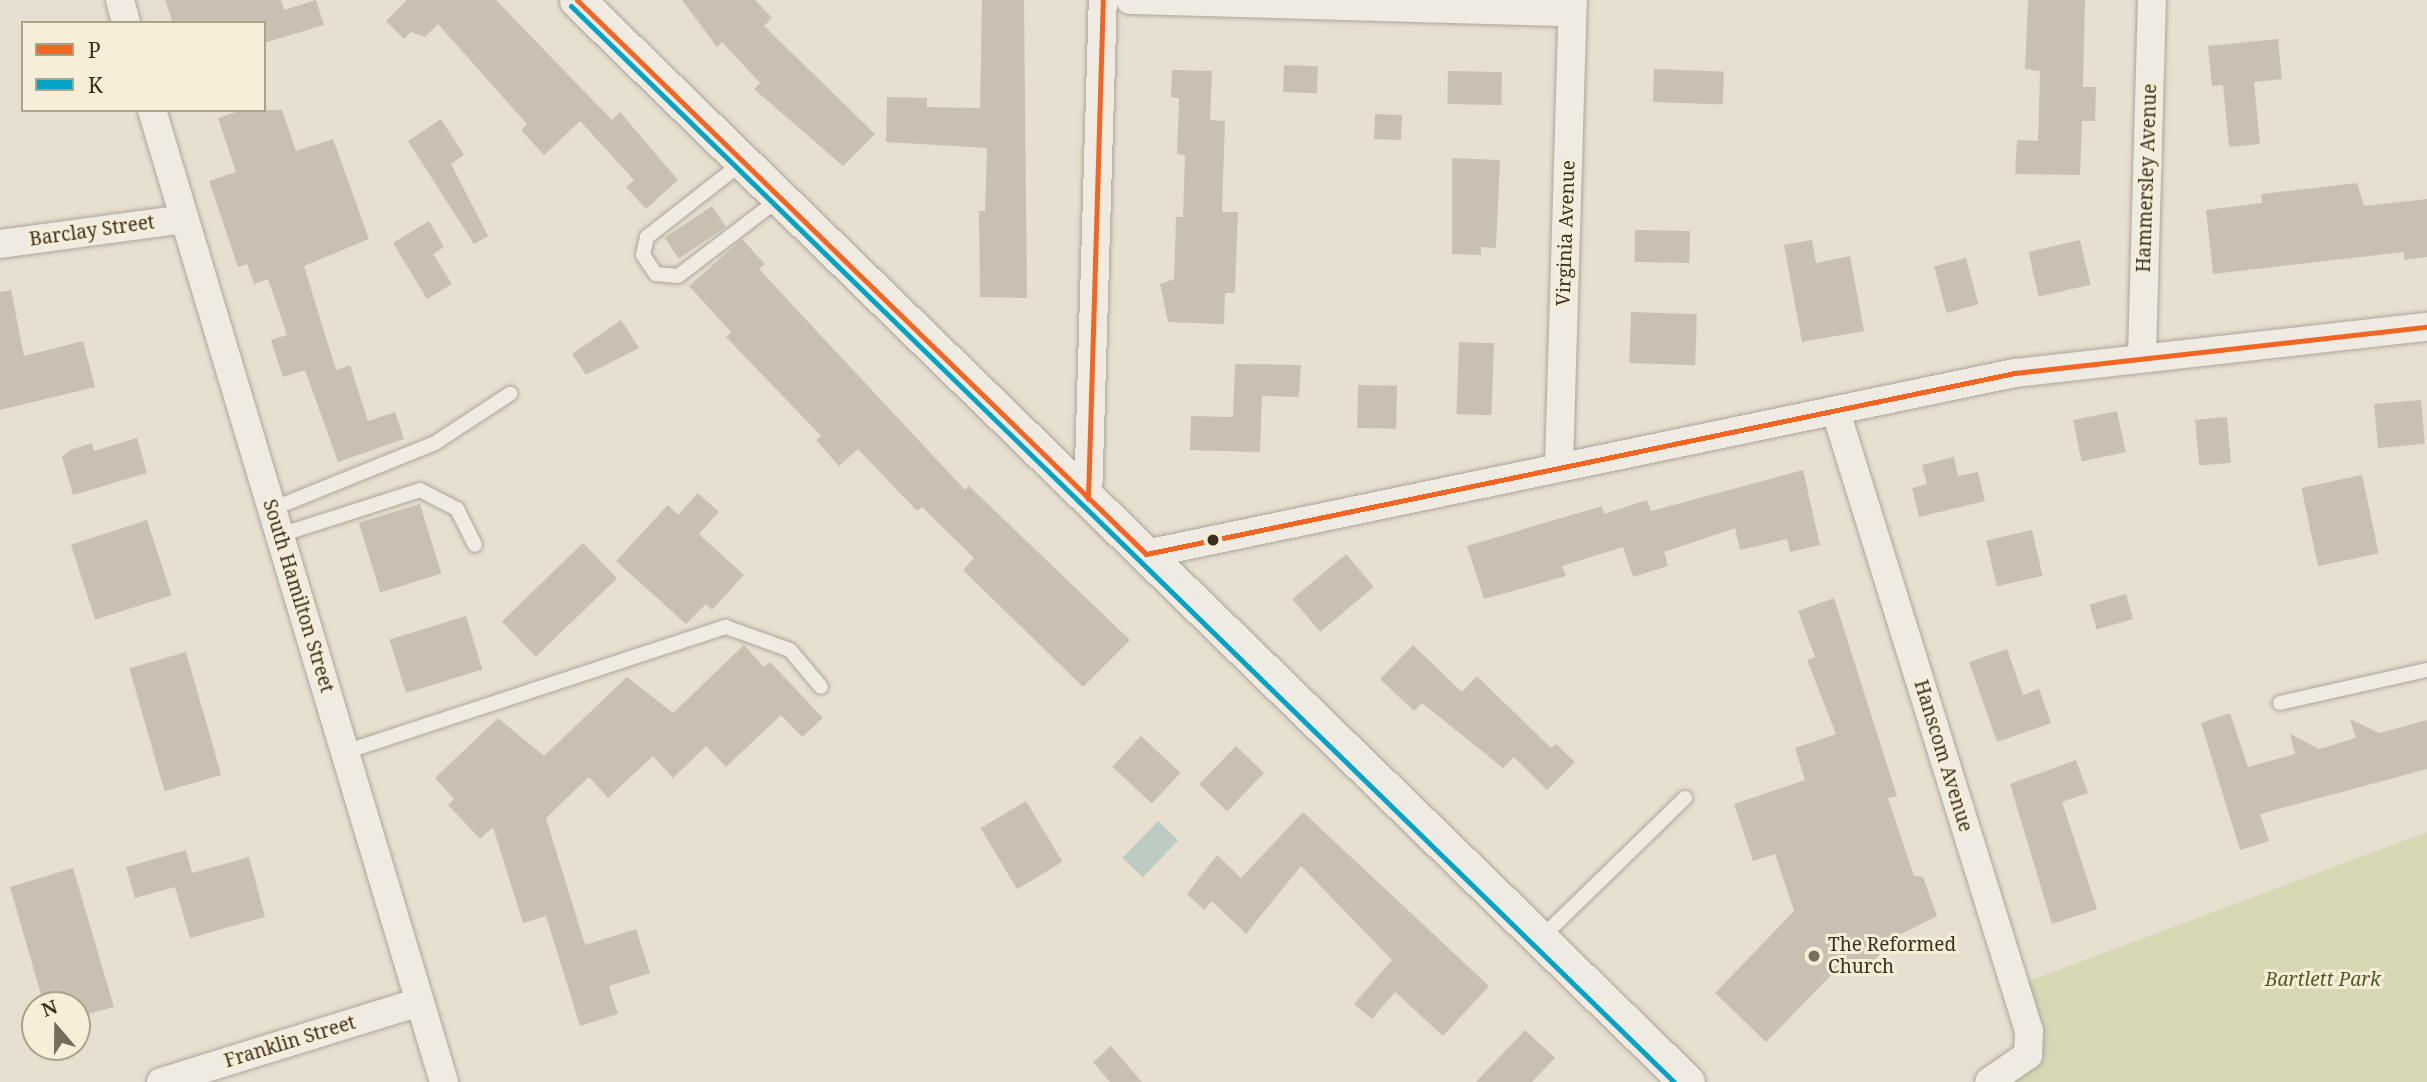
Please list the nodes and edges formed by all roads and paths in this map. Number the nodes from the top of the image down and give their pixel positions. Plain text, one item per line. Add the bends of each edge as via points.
1 (120, 0) edge
2 (577, 0) edge
3 (1103, 0) edge
4 (1130, 0) edge
5 (2152, 0) edge
6 (1573, 6) edge
7 (126, 21) edge
8 (153, 112) edge
9 (743, 162) junction
10 (780, 198) junction
11 (184, 219) junction
12 (0, 244) edge
13 (2427, 327) edge
14 (2143, 356) junction
15 (510, 394) dead end
16 (1836, 412) junction
17 (1559, 466) junction
18 (1088, 499) junction
19 (276, 522) junction
20 (475, 545) dead end
21 (1146, 554) junction
22 (2427, 670) edge
23 (821, 687) dead end
24 (2280, 703) dead end
25 (345, 752) junction
26 (1685, 798) dead end
27 (1540, 939) junction
28 (420, 1002) junction
29 (161, 1082) edge
30 (444, 1082) edge
31 (1687, 1082) edge
32 (1989, 1082) edge

1 - 7 street
2 - 9 street
3 - 18 street
4 - 6 street
5 - 14 street, Hammersley Avenue
6 - 17 street, Virginia Avenue
8 - 11 street, South Hamilton Street
9 - 10 street
9 - 10 lane via 647,237 643,255 656,274 678,276
10 - 18 street
11 - 12 street, Barclay Street
11 - 19 street, South Hamilton Street
13 - 14 street
14 - 16 street via 2015,373
15 - 19 lane via 435,443
16 - 17 street
16 - 32 street, Hanscom Avenue via 2029,1031 2028,1055
17 - 21 street
18 - 21 street
19 - 20 lane via 420,490 457,509
19 - 25 street, South Hamilton Street
21 - 27 street
22 - 24 lane
23 - 25 lane via 789,650 726,627
25 - 28 street, South Hamilton Street
26 - 27 lane
27 - 31 street
28 - 29 street, Franklin Street
28 - 30 street, South Hamilton Street

